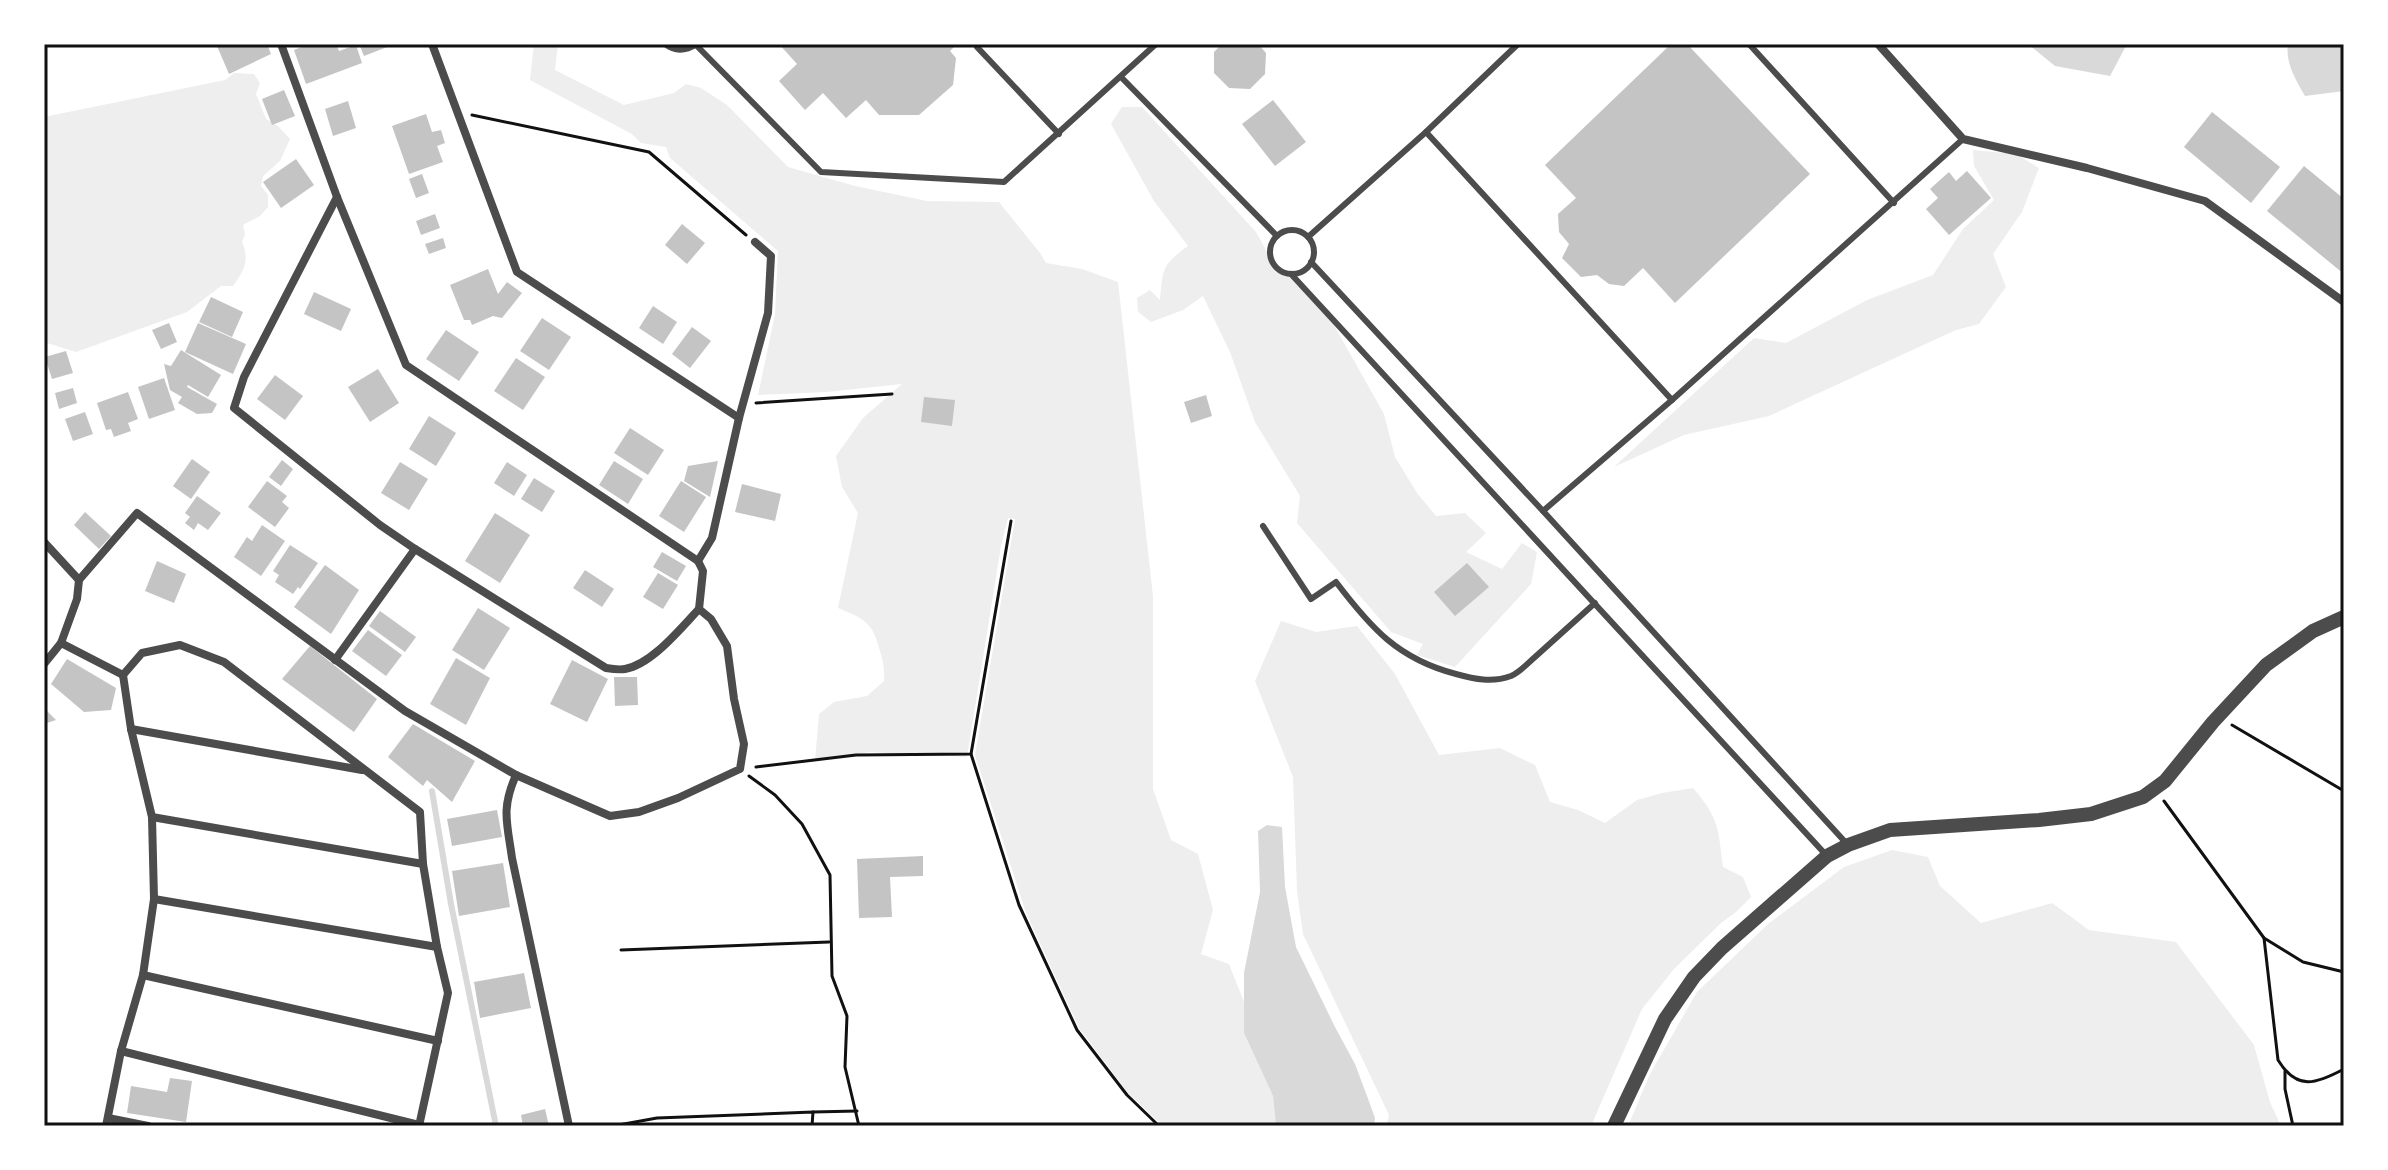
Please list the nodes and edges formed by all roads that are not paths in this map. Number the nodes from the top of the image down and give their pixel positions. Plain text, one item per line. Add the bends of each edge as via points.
1 (281, 44) edge
2 (432, 44) edge
3 (665, 44) edge
4 (696, 44) edge
5 (1156, 44) edge
6 (1518, 44) edge
7 (1749, 44) edge
8 (1878, 44) edge
9 (977, 47) dead end
10 (1121, 77) junction
11 (1426, 132) junction
12 (1059, 134) junction
13 (1963, 139) junction
14 (337, 197) junction
15 (1894, 203) junction
16 (1277, 236) junction
17 (1308, 237) junction
18 (755, 242) road end
19 (1311, 262) junction
20 (1291, 274) junction
21 (2344, 302) edge
22 (1672, 400) junction
23 (739, 418) junction
24 (1543, 511) junction
25 (1263, 526) dead end
26 (44, 542) edge
27 (415, 549) junction
28 (698, 561) junction
29 (79, 580) junction
30 (1595, 603) junction
31 (699, 609) junction
32 (2344, 617) edge
33 (61, 643) junction
34 (335, 660) junction
35 (44, 664) edge
36 (123, 675) junction
37 (131, 729) junction
38 (365, 770) junction
39 (516, 775) junction
40 (152, 817) junction
41 (1848, 845) junction
42 (1827, 856) junction
43 (423, 864) junction
44 (154, 899) junction
45 (437, 947) junction
46 (143, 975) junction
47 (438, 1041) junction
48 (121, 1051) junction
49 (107, 1122) edge
50 (419, 1125) edge
51 (148, 1126) edge
52 (569, 1126) edge
53 (1614, 1126) edge

1 - 14 street
2 - 23 street via 517,272
3 - 4 lane via 675,50
4 - 12 lane via 821,172 1004,182
5 - 10 lane
6 - 11 lane
7 - 15 lane
8 - 13 street
9 - 12 lane
10 - 12 lane
10 - 16 lane
11 - 17 lane
11 - 22 lane
13 - 15 lane
13 - 21 street via 2205,201
14 - 27 street via 244,377 234,408
14 - 28 street via 406,365
15 - 22 lane
16 - 17 lane via 1293,230
16 - 20 lane via 1272,261
17 - 19 lane via 1313,245
18 - 23 street via 771,256 768,313
19 - 20 lane
19 - 24 lane
20 - 30 lane
22 - 24 lane
23 - 28 street via 712,538
24 - 41 lane
25 - 30 lane via 1311,599 1336,582 1403,653 1421,664 1476,680 1514,675
26 - 29 street
27 - 31 street via 606,668 641,664
27 - 34 street
28 - 31 street via 703,571
29 - 33 street
29 - 34 street via 137,513
30 - 42 lane
31 - 39 street via 727,646 744,744 740,769 678,798 610,816
32 - 41 street via 2313,631 2266,665 2165,781 2143,797 2091,814 1890,830
33 - 35 street
33 - 36 street
34 - 39 street via 405,711
36 - 37 street
36 - 38 street via 142,653 180,645 224,662
37 - 38 street
37 - 40 street
38 - 43 street via 420,812
39 - 52 street via 505,814
40 - 43 street
40 - 44 street
41 - 42 street
42 - 53 street via 1694,977 1665,1019
43 - 45 street
44 - 45 street
44 - 46 street
45 - 47 street via 448,993
46 - 47 street
46 - 48 street
47 - 50 street
48 - 49 street
48 - 50 street
49 - 51 street

